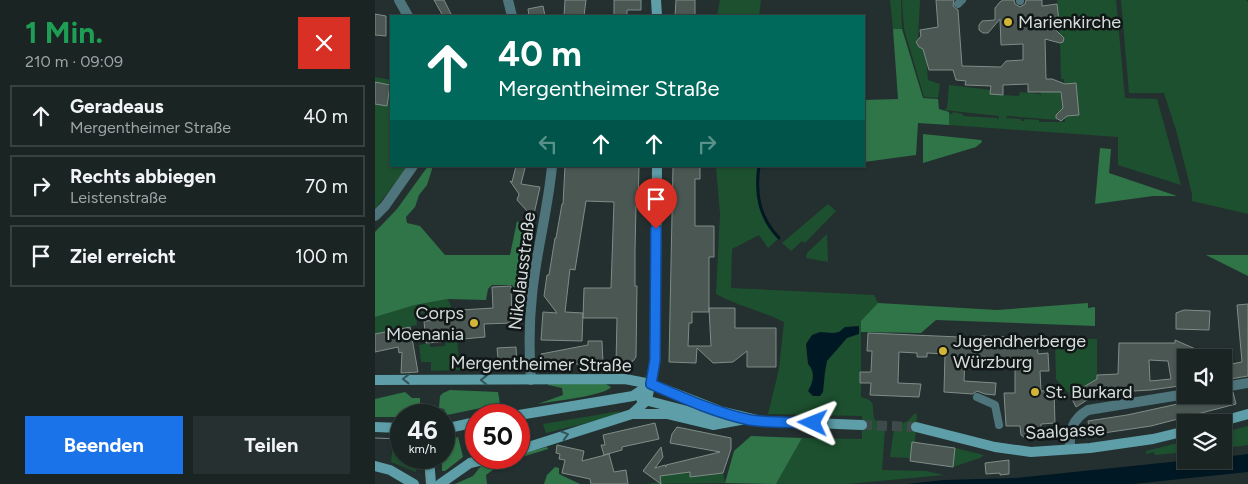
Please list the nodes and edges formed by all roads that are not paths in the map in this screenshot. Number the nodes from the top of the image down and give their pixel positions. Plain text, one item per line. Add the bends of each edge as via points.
1 (399, 0) edge
2 (508, 0) edge
3 (656, 0) edge
4 (407, 15) edge
5 (512, 15) edge
6 (657, 15) edge
7 (412, 167) edge
8 (551, 167) edge
9 (657, 167) edge
10 (375, 216) edge
11 (375, 380) edge
12 (531, 380) junction
13 (1248, 383) edge
14 (651, 384) junction
15 (1232, 386) edge
16 (1177, 395) edge
17 (633, 396) junction
18 (977, 396) dead end
19 (647, 400) junction
20 (530, 413) edge
21 (632, 414) junction
22 (1248, 414) edge
23 (1232, 418) edge
24 (747, 419) junction
25 (730, 422) junction
26 (862, 425) tunnel mouth
27 (999, 425) dead end
28 (375, 427) edge
29 (916, 427) tunnel mouth
30 (390, 428) edge
31 (1177, 433) edge
32 (530, 446) edge
33 (1070, 449) junction
34 (375, 466) edge
35 (465, 466) edge
36 (430, 469) edge
37 (414, 484) edge
38 (431, 484) edge
39 (439, 484) edge

1 - 4 street
2 - 5 street
3 - 6 main road
7 - 10 street
8 - 12 street, Nikolausstraße via 532,294
9 - 14 main road via 655,360
12 -> 11 main road, Mergentheimer Straße
12 - 14 main road, Mergentheimer Straße via 625,379
13 - 15 street
14 - 17 main road
14 - 19 main road
14 - 24 main road, Mergentheimer Straße
16 - 33 street via 1088,410 1076,419 1071,428
17 - 19 main road, Mergentheimer Straße
17 - 20 main road
18 - 27 street via 995,405
19 - 21 main road
19 - 25 main road, Mergentheimer Straße
21 - 25 main road via 667,414 713,425
32 -> 21 main road
22 - 23 main road
24 - 25 main road, Mergentheimer Straße
24 - 26 main road
28 - 30 main road
29 - 33 main road, Saalgasse via 1031,452
31 - 33 main road, Saalgasse
34 - 37 main road via 390,470
35 - 39 main road
36 - 38 main road

